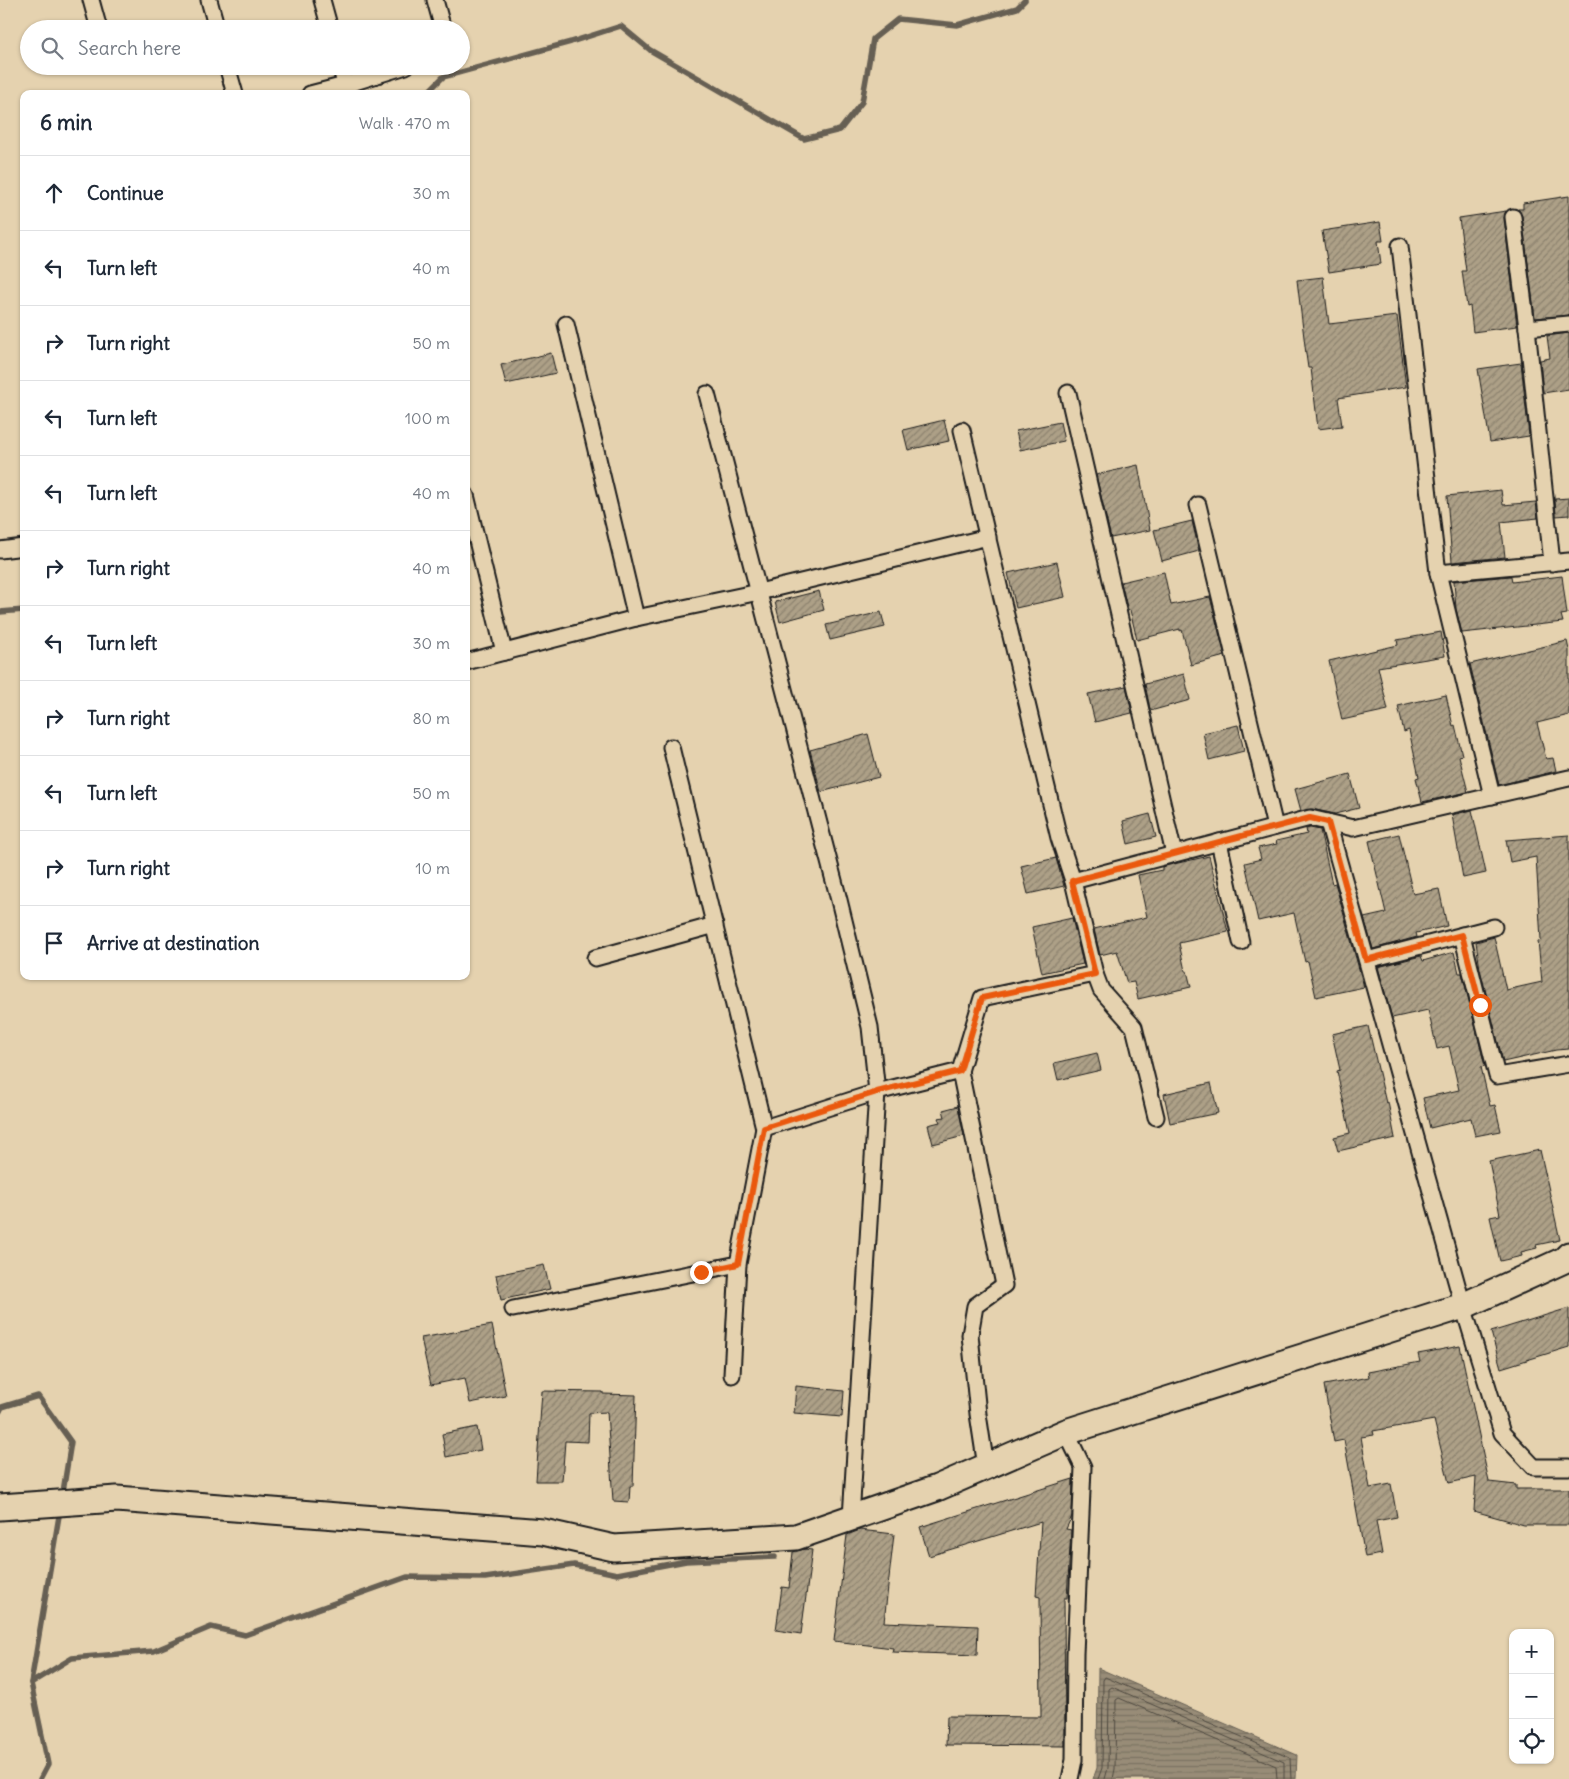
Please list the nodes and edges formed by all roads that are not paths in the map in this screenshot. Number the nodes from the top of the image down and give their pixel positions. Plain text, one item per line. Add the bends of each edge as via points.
1 (91, 0) edge
2 (209, 0) edge
3 (322, 0) edge
4 (435, 0) edge
5 (97, 20) edge
6 (215, 20) edge
7 (328, 20) edge
8 (441, 20) edge
9 (230, 75) edge
10 (343, 75) edge
11 (383, 75) edge
12 (347, 89) edge
13 (234, 90) edge
14 (1513, 216) dead end
15 (1400, 246) dead end
16 (566, 324) dead end
17 (1569, 324) edge
18 (1527, 328) junction
19 (1068, 393) dead end
20 (707, 394) dead end
21 (962, 430) dead end
22 (1198, 505) dead end
23 (470, 512) edge
24 (988, 537) junction
25 (20, 548) edge
26 (0, 550) edge
27 (1569, 561) edge
28 (1552, 563) junction
29 (1438, 573) junction
30 (760, 592) junction
31 (636, 618) junction
32 (504, 652) junction
33 (470, 661) edge
34 (671, 747) dead end
35 (1569, 778) edge
36 (1492, 796) junction
37 (1328, 822) junction
38 (1275, 827) junction
39 (1219, 842) junction
40 (1174, 854) junction
41 (1072, 881) junction
42 (715, 925) junction
43 (1494, 926) dead end
44 (1462, 935) junction
45 (1241, 942) dead end
46 (595, 958) dead end
47 (1366, 960) junction
48 (1095, 974) junction
49 (1569, 1064) edge
50 (960, 1071) junction
51 (877, 1092) junction
52 (1156, 1118) dead end
53 (764, 1128) junction
54 (1569, 1255) edge
55 (738, 1264) junction
56 (1463, 1306) junction
57 (514, 1309) dead end
58 (732, 1375) dead end
59 (1066, 1432) junction
60 (986, 1467) junction
61 (1569, 1467) edge
62 (0, 1507) edge
63 (851, 1518) junction
64 (1070, 1779) edge

1 - 5 street
2 - 6 street
3 - 7 street
4 - 8 street
9 - 13 street
10 - 12 street
11 - 12 street
14 - 18 street
15 - 29 street
16 - 31 street
17 - 18 street
18 - 28 street
19 - 40 street
20 - 30 street
21 - 24 street
22 - 38 street
23 - 32 street
24 - 30 street
24 - 41 street
25 - 26 street
27 - 28 street
28 - 29 street
29 - 36 street
30 - 31 street
30 - 51 street via 868,1018
31 - 32 street
32 - 33 street
34 - 42 street
35 - 36 street
36 - 37 street via 1353,828
37 - 38 street via 1310,818
37 - 47 street
38 - 39 street
39 - 40 street
39 - 45 street
40 - 41 street
41 - 48 street
42 - 46 street
42 - 53 street
43 - 44 street
44 - 47 street
44 - 49 street via 1497,1076
47 - 56 street
48 - 50 street via 982,998
48 - 52 street via 1101,990 1134,1027
50 - 51 street
50 - 60 street via 1004,1285 975,1306 970,1335
51 - 53 street
51 - 63 street
53 - 55 street
54 - 56 main road
55 - 57 street
55 - 58 street
56 - 59 main road
56 - 61 street via 1502,1433 1534,1467
59 - 60 main road
59 - 64 street via 1083,1467 1074,1760
60 - 63 main road
62 - 63 main road via 117,1499 543,1532 614,1548 796,1537

